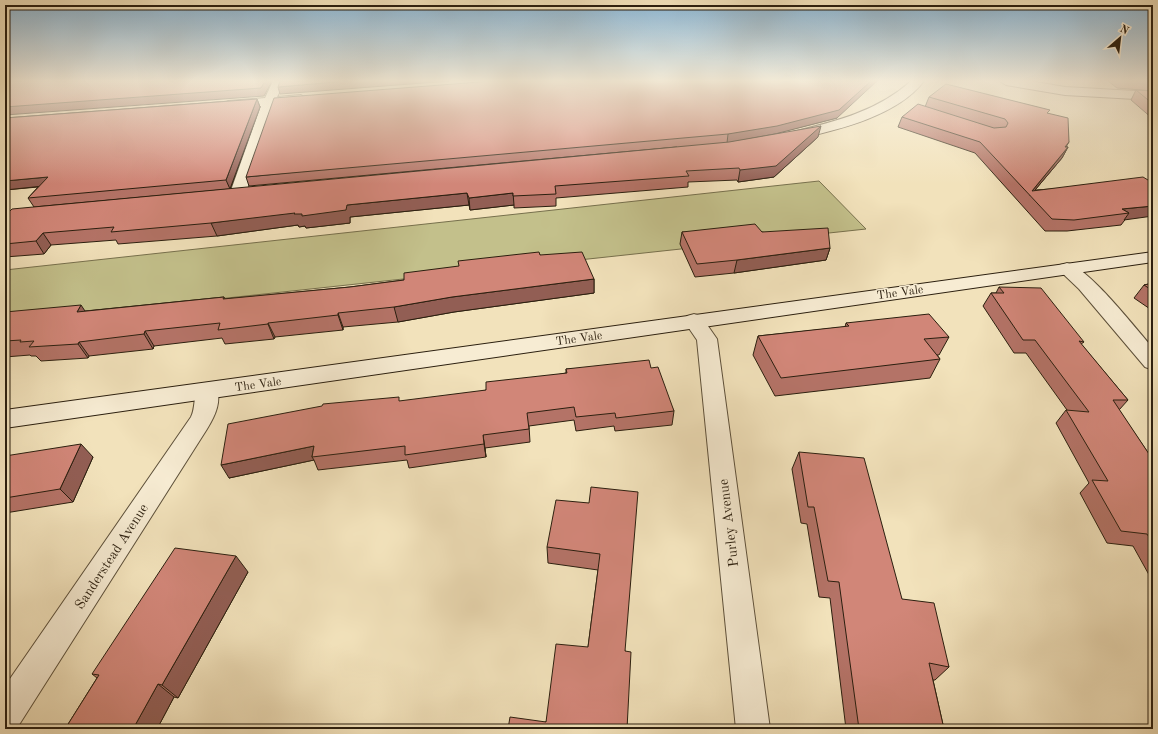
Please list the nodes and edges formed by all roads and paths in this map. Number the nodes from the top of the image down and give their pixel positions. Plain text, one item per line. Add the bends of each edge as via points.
1 (264, 115) edge
2 (862, 115) edge
3 (777, 139) edge
4 (238, 193) edge
5 (1153, 257) edge
6 (1067, 269) junction
7 (694, 321) junction
8 (1153, 362) edge
9 (207, 391) junction
10 (5, 419) edge
11 (5, 716) edge
12 (753, 729) edge

1 - 4 street
2 - 3 street via 824,128
5 - 6 street, The Vale
6 - 7 street, The Vale
6 - 8 street via 1086,285
7 - 9 street, The Vale
7 - 12 street, Purley Avenue via 707,340
9 - 10 street, The Vale
9 - 11 street, Sanderstead Avenue via 205,413 199,423

